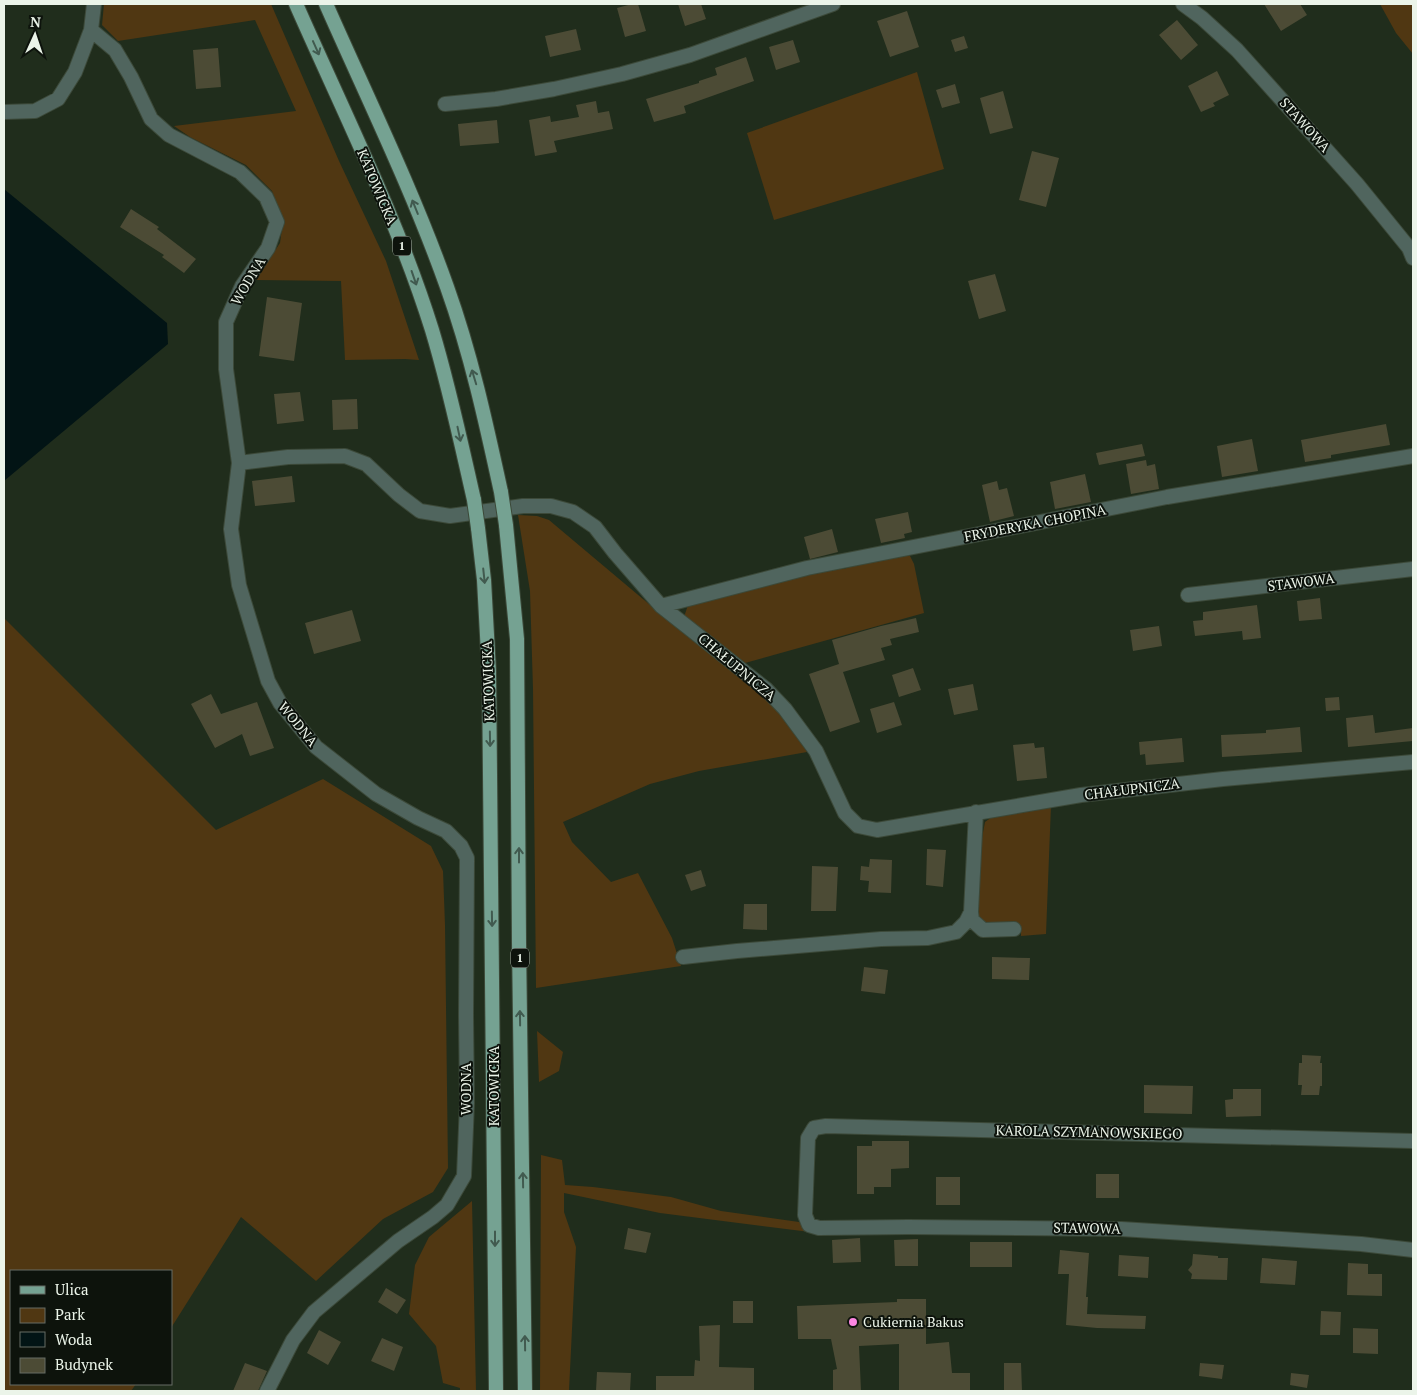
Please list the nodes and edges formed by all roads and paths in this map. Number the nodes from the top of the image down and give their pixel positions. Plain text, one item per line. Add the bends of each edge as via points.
1 (94, 4) edge
2 (296, 4) edge
3 (326, 4) edge
4 (833, 4) edge
5 (1183, 4) edge
6 (91, 30) junction
7 (445, 104) dead end
8 (4, 112) edge
9 (1413, 258) edge
10 (1413, 456) edge
11 (239, 463) junction
12 (1413, 569) edge
13 (1188, 595) dead end
14 (661, 606) junction
15 (1413, 762) edge
16 (976, 812) junction
17 (970, 912) junction
18 (1014, 929) dead end
19 (983, 930) junction
20 (956, 932) junction
21 (683, 957) dead end
22 (1413, 1141) edge
23 (807, 1176) joint
24 (1413, 1250) edge
25 (267, 1391) edge
26 (496, 1391) edge
27 (525, 1391) edge

1 - 6 street
2 -> 26 main road, KATOWICKA / 1, bridge via 404,250 454,408 474,500 484,580 489,672
27 -> 3 main road, KATOWICKA / 1, bridge via 517,639 506,525 480,396 447,287 411,196
4 - 7 street via 622,74 496,99
5 - 9 street, STAWOWA via 1243,57 1357,184 1409,248
6 - 8 street via 75,72 58,99 35,111
6 - 11 street, WODNA via 115,50 151,119 170,135 240,172 266,197 277,222 268,248 242,286 226,322 226,369
10 - 14 street, FRYDERYKA CHOPINA via 1167,497 807,568
11 - 14 street, CHAŁUPNICZA via 345,456 366,464 420,512 450,516 523,506 550,506 573,512 595,526
11 - 25 street, WODNA via 231,529 239,586 268,681 280,702 316,747 376,794 446,831 461,846 467,858 464,1176 447,1205 398,1241 314,1312 293,1340
12 - 13 street, STAWOWA
14 - 16 street, CHAŁUPNICZA via 766,689 786,709 816,751 845,813 858,826 877,830
15 - 16 street, CHAŁUPNICZA via 1223,778 1081,795
16 - 17 street
17 - 19 street via 972,920
17 - 20 street
18 - 19 street
19 - 20 street
20 - 21 street via 928,938 843,942
22 - 23 street, KAROLA SZYMANOWSKIEGO via 826,1126 814,1128 808,1138
23 - 24 street, STAWOWA via 805,1215 809,1225 819,1228 1121,1229

